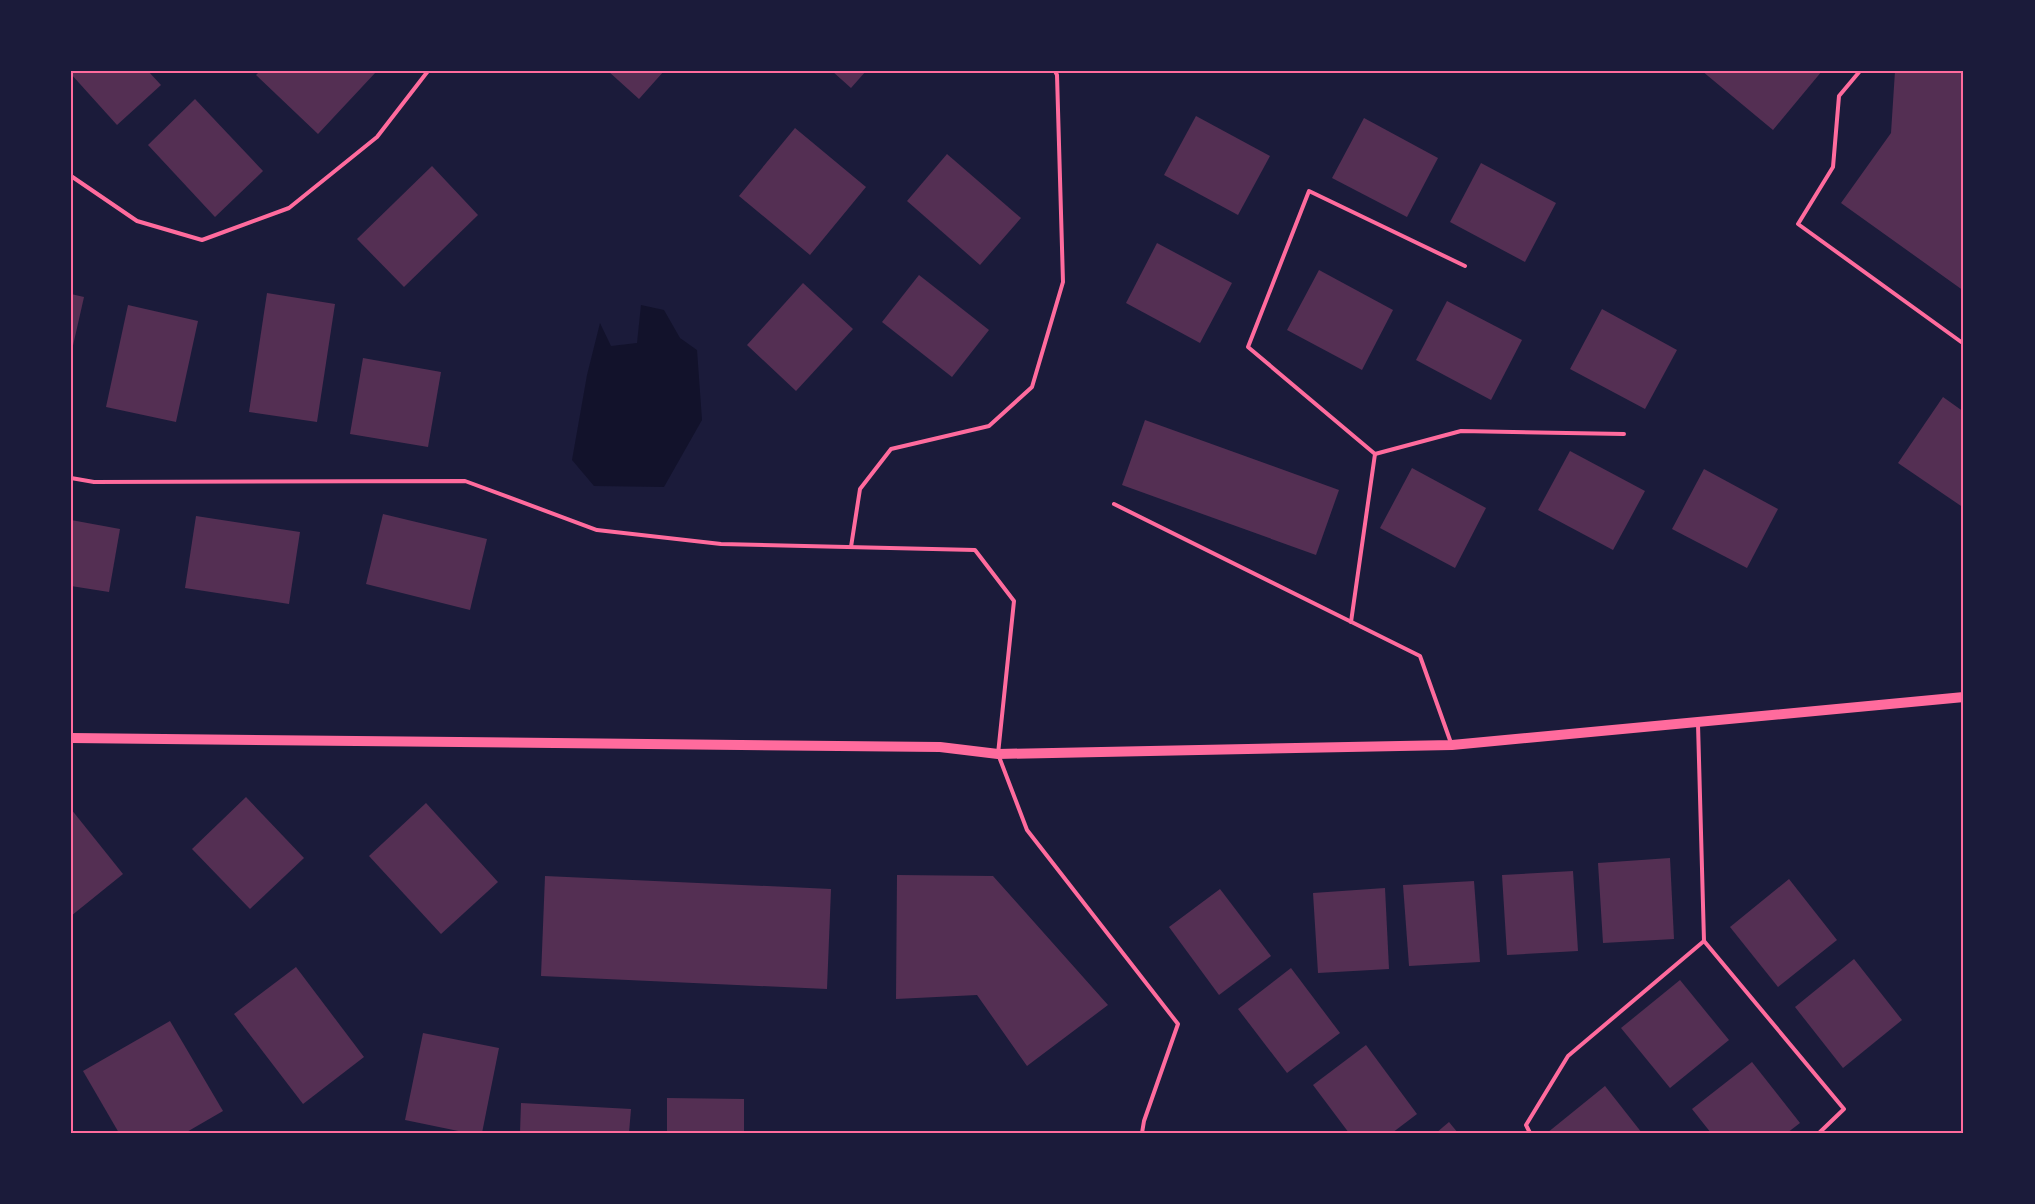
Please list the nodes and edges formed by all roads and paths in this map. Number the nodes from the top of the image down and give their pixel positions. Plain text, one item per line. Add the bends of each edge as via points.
1 (428, 71) edge
2 (1055, 71) edge
3 (1860, 71) edge
4 (71, 176) edge
5 (1466, 266) dead end
6 (1964, 344) edge
7 (1624, 434) dead end
8 (1375, 454) junction
9 (71, 478) edge
10 (1114, 504) dead end
11 (851, 547) junction
12 (1351, 622) junction
13 (1964, 697) edge
14 (1698, 722) junction
15 (71, 738) edge
16 (1452, 745) junction
17 (998, 754) junction
18 (1704, 941) junction
19 (1142, 1133) edge
20 (1530, 1133) edge
21 (1819, 1133) edge

1 - 4 lane via 377,137 289,208 202,240 137,221
2 - 11 lane via 1063,282 1032,388 989,426 891,449 860,489
3 - 6 lane via 1839,96 1833,167 1798,224
5 - 8 lane via 1309,191 1248,347
7 - 8 lane via 1461,431
8 - 12 lane
9 - 11 lane via 94,482 465,481 597,530 721,544
10 - 12 lane
11 - 17 lane via 975,550 1014,601
12 - 16 lane via 1420,656
13 - 14 main road
14 - 16 main road
14 - 18 lane
15 - 17 main road via 940,747
16 - 17 main road
17 - 19 lane via 1027,830 1178,1024
18 - 20 lane via 1568,1056 1526,1125
18 - 21 lane via 1844,1109

